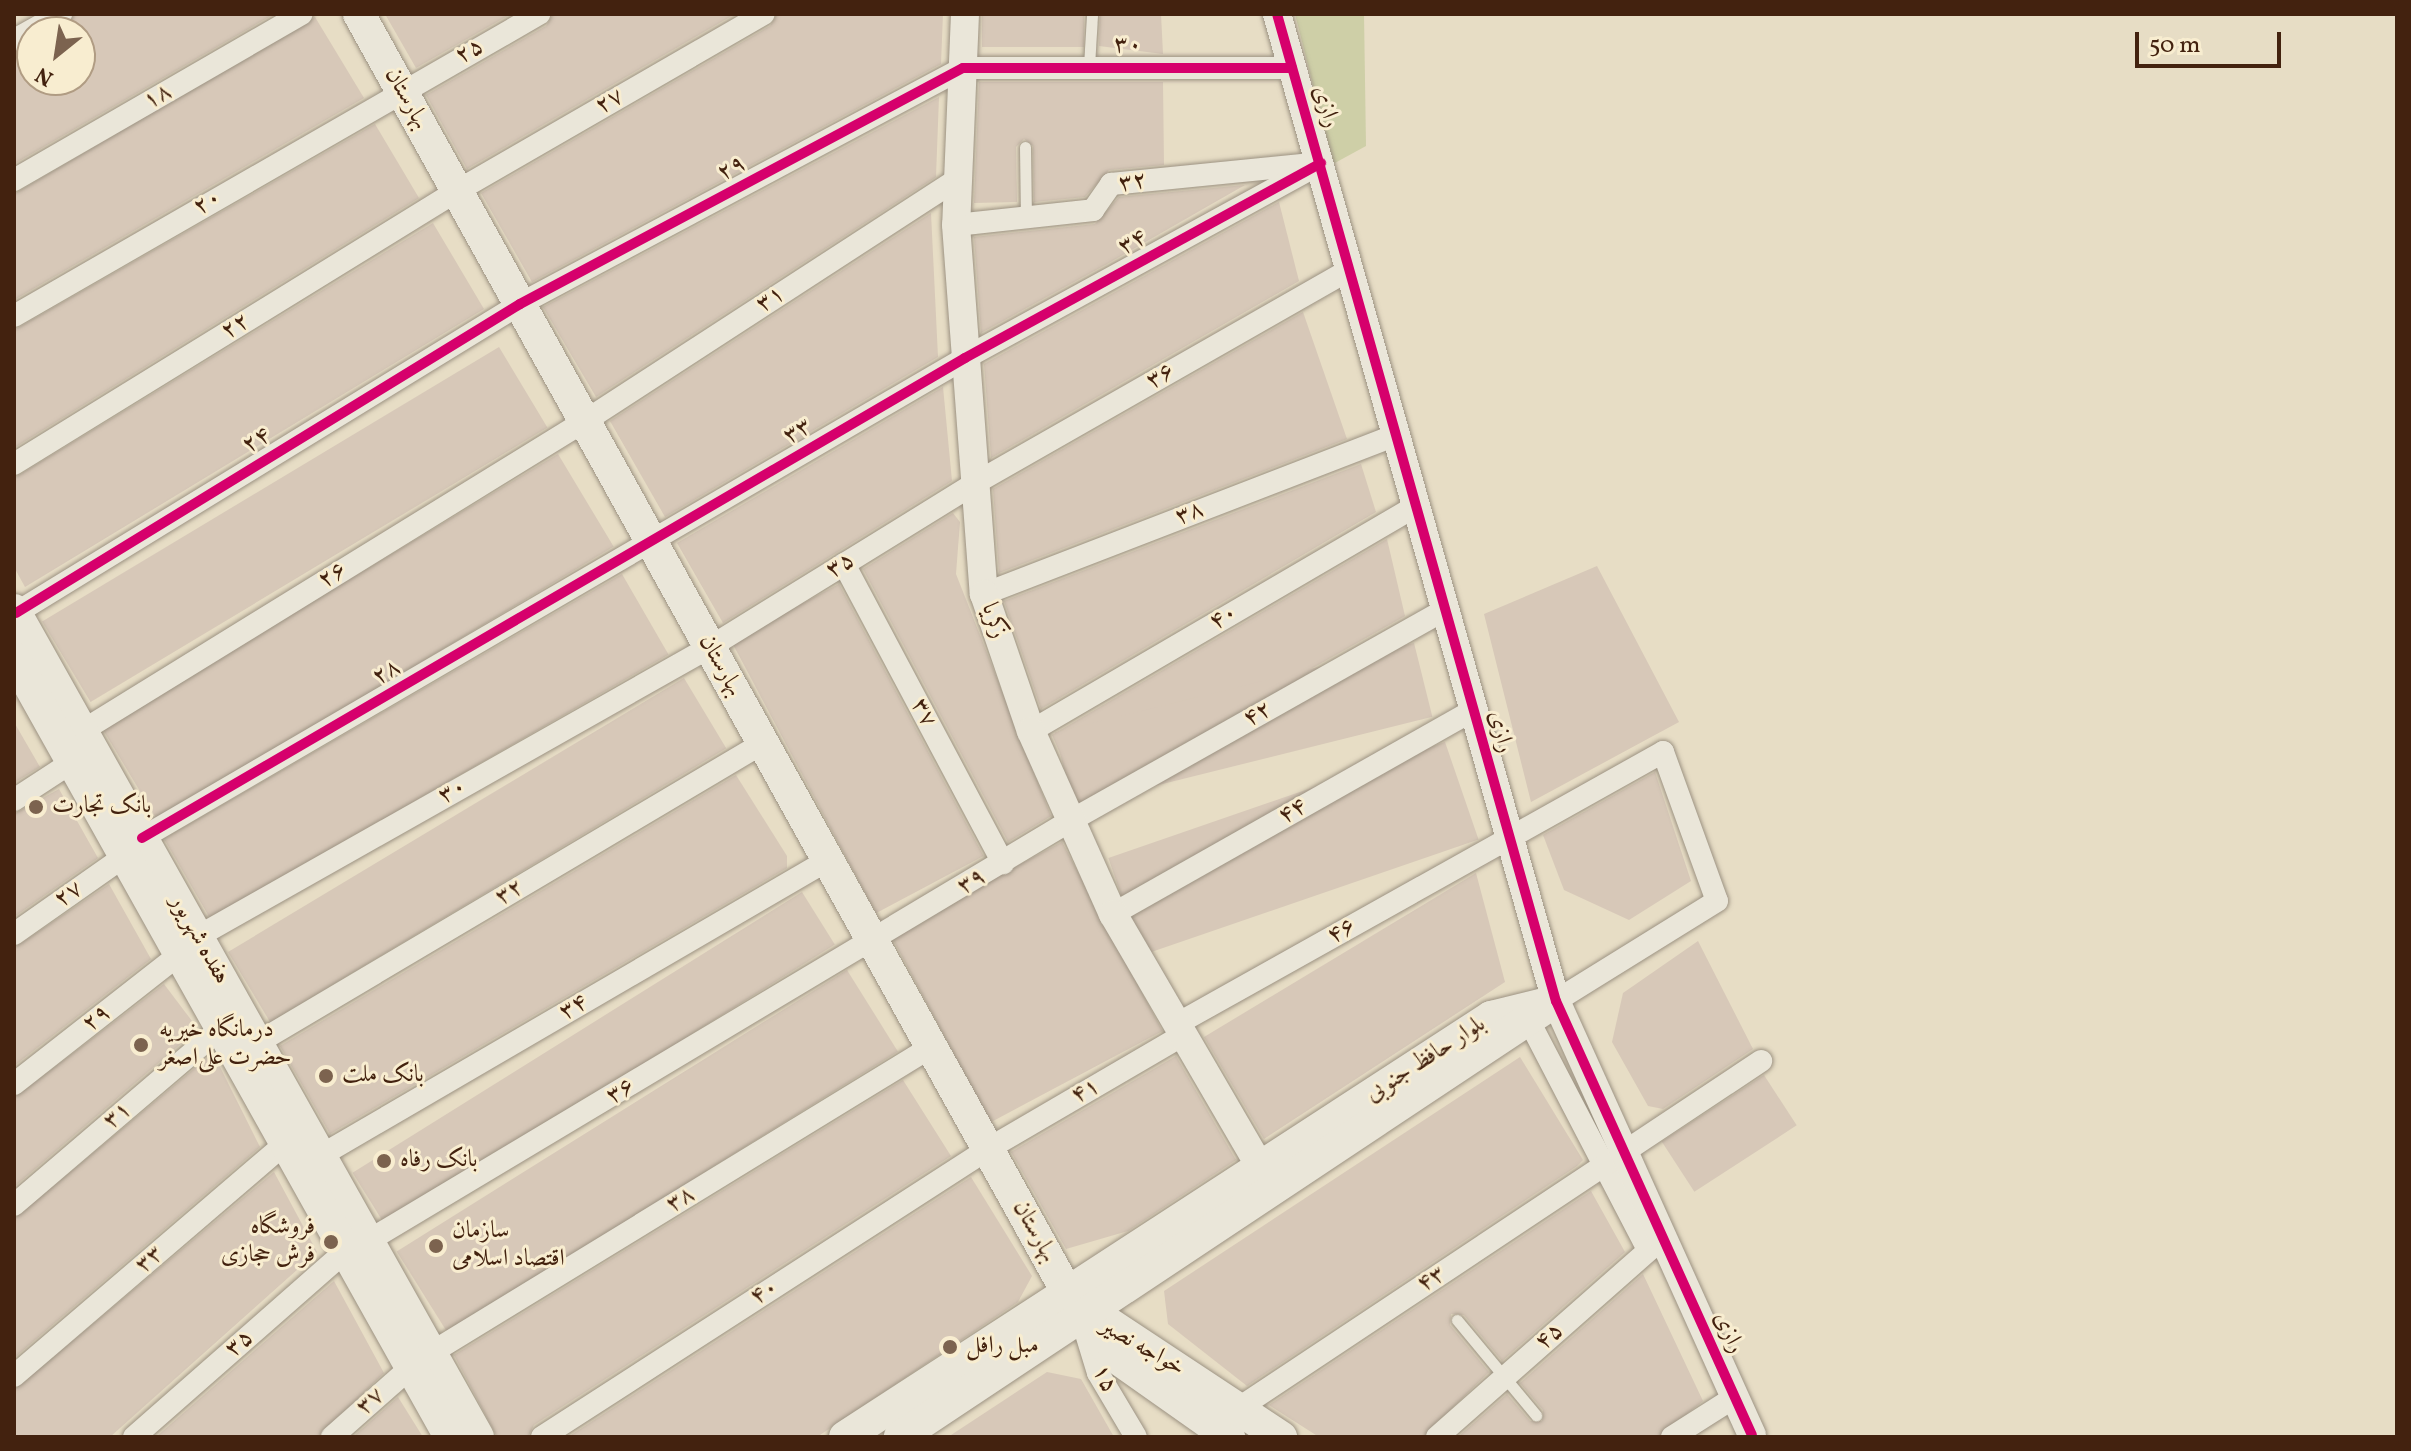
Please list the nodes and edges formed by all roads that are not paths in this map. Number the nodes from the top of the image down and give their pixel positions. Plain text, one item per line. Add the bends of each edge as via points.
1 (61, 14) edge
2 (302, 14) edge
3 (359, 14) edge
4 (539, 14) edge
5 (763, 14) edge
6 (965, 14) edge
7 (1277, 14) edge
8 (1092, 15) edge
9 (14, 40) edge
10 (1089, 66) junction
11 (963, 68) junction
12 (1292, 68) junction
13 (401, 90) junction
14 (1025, 147) dead end
15 (1321, 163) junction
16 (958, 179) junction
17 (14, 180) edge
18 (457, 191) junction
19 (1026, 217) junction
20 (956, 225) junction
21 (1351, 269) junction
22 (520, 304) junction
23 (14, 316) edge
24 (965, 358) junction
25 (585, 421) junction
26 (1397, 435) junction
27 (14, 464) edge
28 (972, 485) junction
29 (1417, 505) junction
30 (651, 542) junction
31 (844, 564) junction
32 (984, 594) junction
33 (1446, 609) junction
34 (15, 612) edge
35 (710, 647) junction
36 (14, 658) edge
37 (1474, 710) junction
38 (82, 731) junction
39 (1031, 731) junction
40 (763, 743) junction
41 (72, 762) junction
42 (14, 800) edge
43 (1070, 821) junction
44 (1507, 841) junction
45 (133, 847) junction
46 (828, 860) junction
47 (1003, 863) junction
48 (1113, 914) junction
49 (14, 934) edge
50 (874, 943) junction
51 (189, 945) junction
52 (1556, 1001) junction
53 (1529, 1021) junction
54 (221, 1028) junction
55 (1180, 1029) junction
56 (257, 1043) junction
57 (931, 1047) junction
58 (1761, 1061) dead end
59 (14, 1084) edge
60 (286, 1143) junction
61 (988, 1149) junction
62 (320, 1156) junction
63 (1615, 1158) junction
64 (1260, 1167) junction
65 (14, 1205) edge
66 (1656, 1244) junction
67 (357, 1246) junction
68 (1074, 1304) junction
69 (1457, 1320) dead end
70 (421, 1360) junction
71 (14, 1376) edge
72 (1505, 1377) junction
73 (1735, 1397) junction
74 (1536, 1415) dead end
75 (1234, 1422) edge
76 (1752, 1435) edge
77 (134, 1437) edge
78 (332, 1437) edge
79 (450, 1437) edge
80 (478, 1437) edge
81 (542, 1437) edge
82 (845, 1437) edge
83 (900, 1437) edge
84 (1136, 1437) edge
85 (1281, 1437) edge
86 (1437, 1437) edge
87 (1672, 1437) edge

1 - 9 street
2 - 17 street, ۱۸
3 - 13 main road, بهارستان
4 - 13 street, ۲۵
5 - 18 street, ۲۷
6 - 11 street, زکریا
7 - 12 street, رازی
8 - 10 lane
10 - 11 street, ۳۰
10 - 12 street, ۳۰
11 - 16 street, زکریا
11 - 22 street, ۲۹
12 - 15 street, رازی
13 - 18 main road, بهارستان
13 - 23 street, ۲۰
14 - 19 lane
15 - 19 street, ۳۲ via 1111,184 1093,210
15 - 21 street, رازی
15 - 24 street, ۳۴
16 - 20 street, زکریا
16 - 25 street, ۳۱
18 - 22 main road, بهارستان
18 - 27 street, ۲۲
19 - 20 street, ۳۲
20 - 24 street, زکریا
21 - 26 street, رازی
21 - 28 street, ۳۶
22 - 25 main road, بهارستان
22 - 34 street, ۲۴
24 - 28 street, زکریا
24 - 30 street, ۳۳
25 - 30 main road, بهارستان
25 - 38 street, ۲۶
26 - 29 street, رازی
26 - 32 street, ۳۸
28 - 31 street, ۳۵
28 - 32 street, زکریا
29 - 33 street, رازی
29 - 39 street, ۴۰
30 - 35 main road, بهارستان
30 - 45 street, ۲۸
31 - 35 street, ۳۵
31 - 47 street, ۳۷
32 - 39 street, زکریا
33 - 37 street, رازی
33 - 43 street, ۴۲
34 - 38 main road, هفده شهریور
35 - 40 main road, بهارستان
35 - 51 street, ۳۰
36 - 41 main road, هفده شهریور
37 - 44 street, رازی
37 - 48 street, ۴۴
38 - 45 main road, هفده شهریور
39 - 43 street, زکریا
40 - 46 main road, بهارستان
40 - 56 street, ۳۲
41 - 42 street
41 - 45 main road, هفده شهریور
43 - 47 street, ۳۹
43 - 48 street, زکریا
44 - 52 street, رازی
44 - 52 street via 1663,752 1717,901
44 - 55 street, ۴۶
45 - 49 street, ۲۷
45 - 51 main road, هفده شهریور
46 - 50 main road, بهارستان
46 - 62 street, ۳۴
47 - 50 street, ۳۹
48 - 55 street, زکریا
50 - 57 main road, بهارستان
50 - 67 street, ۳۶
51 - 54 main road, هفده شهریور
51 - 56 main road, هفده شهریور
51 - 59 street, ۲۹
52 - 53 main road, بلوار حافظ جنوبی
52 - 63 street, رازی
52 - 64 main road, بلوار حافظ جنوبی via 1491,1017
53 - 63 street
53 - 68 main road, بلوار حافظ جنوبی
54 - 60 main road, هفده شهریور
54 - 65 street, ۳۱
55 - 61 street, ۴۱
55 - 64 street, زکریا
56 - 62 main road, هفده شهریور
57 - 61 main road, بهارستان
57 - 70 street, ۳۸
58 - 63 street, ۴۳
60 - 67 main road, هفده شهریور
60 - 71 street, ۳۳
61 - 68 main road, بهارستان
61 - 81 street, ۴۰
62 - 67 main road, هفده شهریور
63 - 66 street, رازی
63 - 75 street, ۴۳
64 - 68 main road, بلوار حافظ جنوبی
66 - 72 street, ۴۵
66 - 73 street, رازی
67 - 70 main road, هفده شهریور
67 - 77 street, ۳۵
68 - 75 main road, خواجه نصیر via 1122,1346
68 - 82 main road, بلوار حافظ جنوبی
68 - 83 main road, بلوار حافظ جنوبی
68 - 84 street, ۱۵ via 1098,1373
69 - 72 lane
70 - 78 street, ۳۷
70 - 79 main road, هفده شهریور
70 - 80 main road, هفده شهریور
72 - 74 lane
72 - 86 street, ۴۵
73 - 76 street, رازی
73 - 87 street
75 - 85 main road, خواجه نصیر

